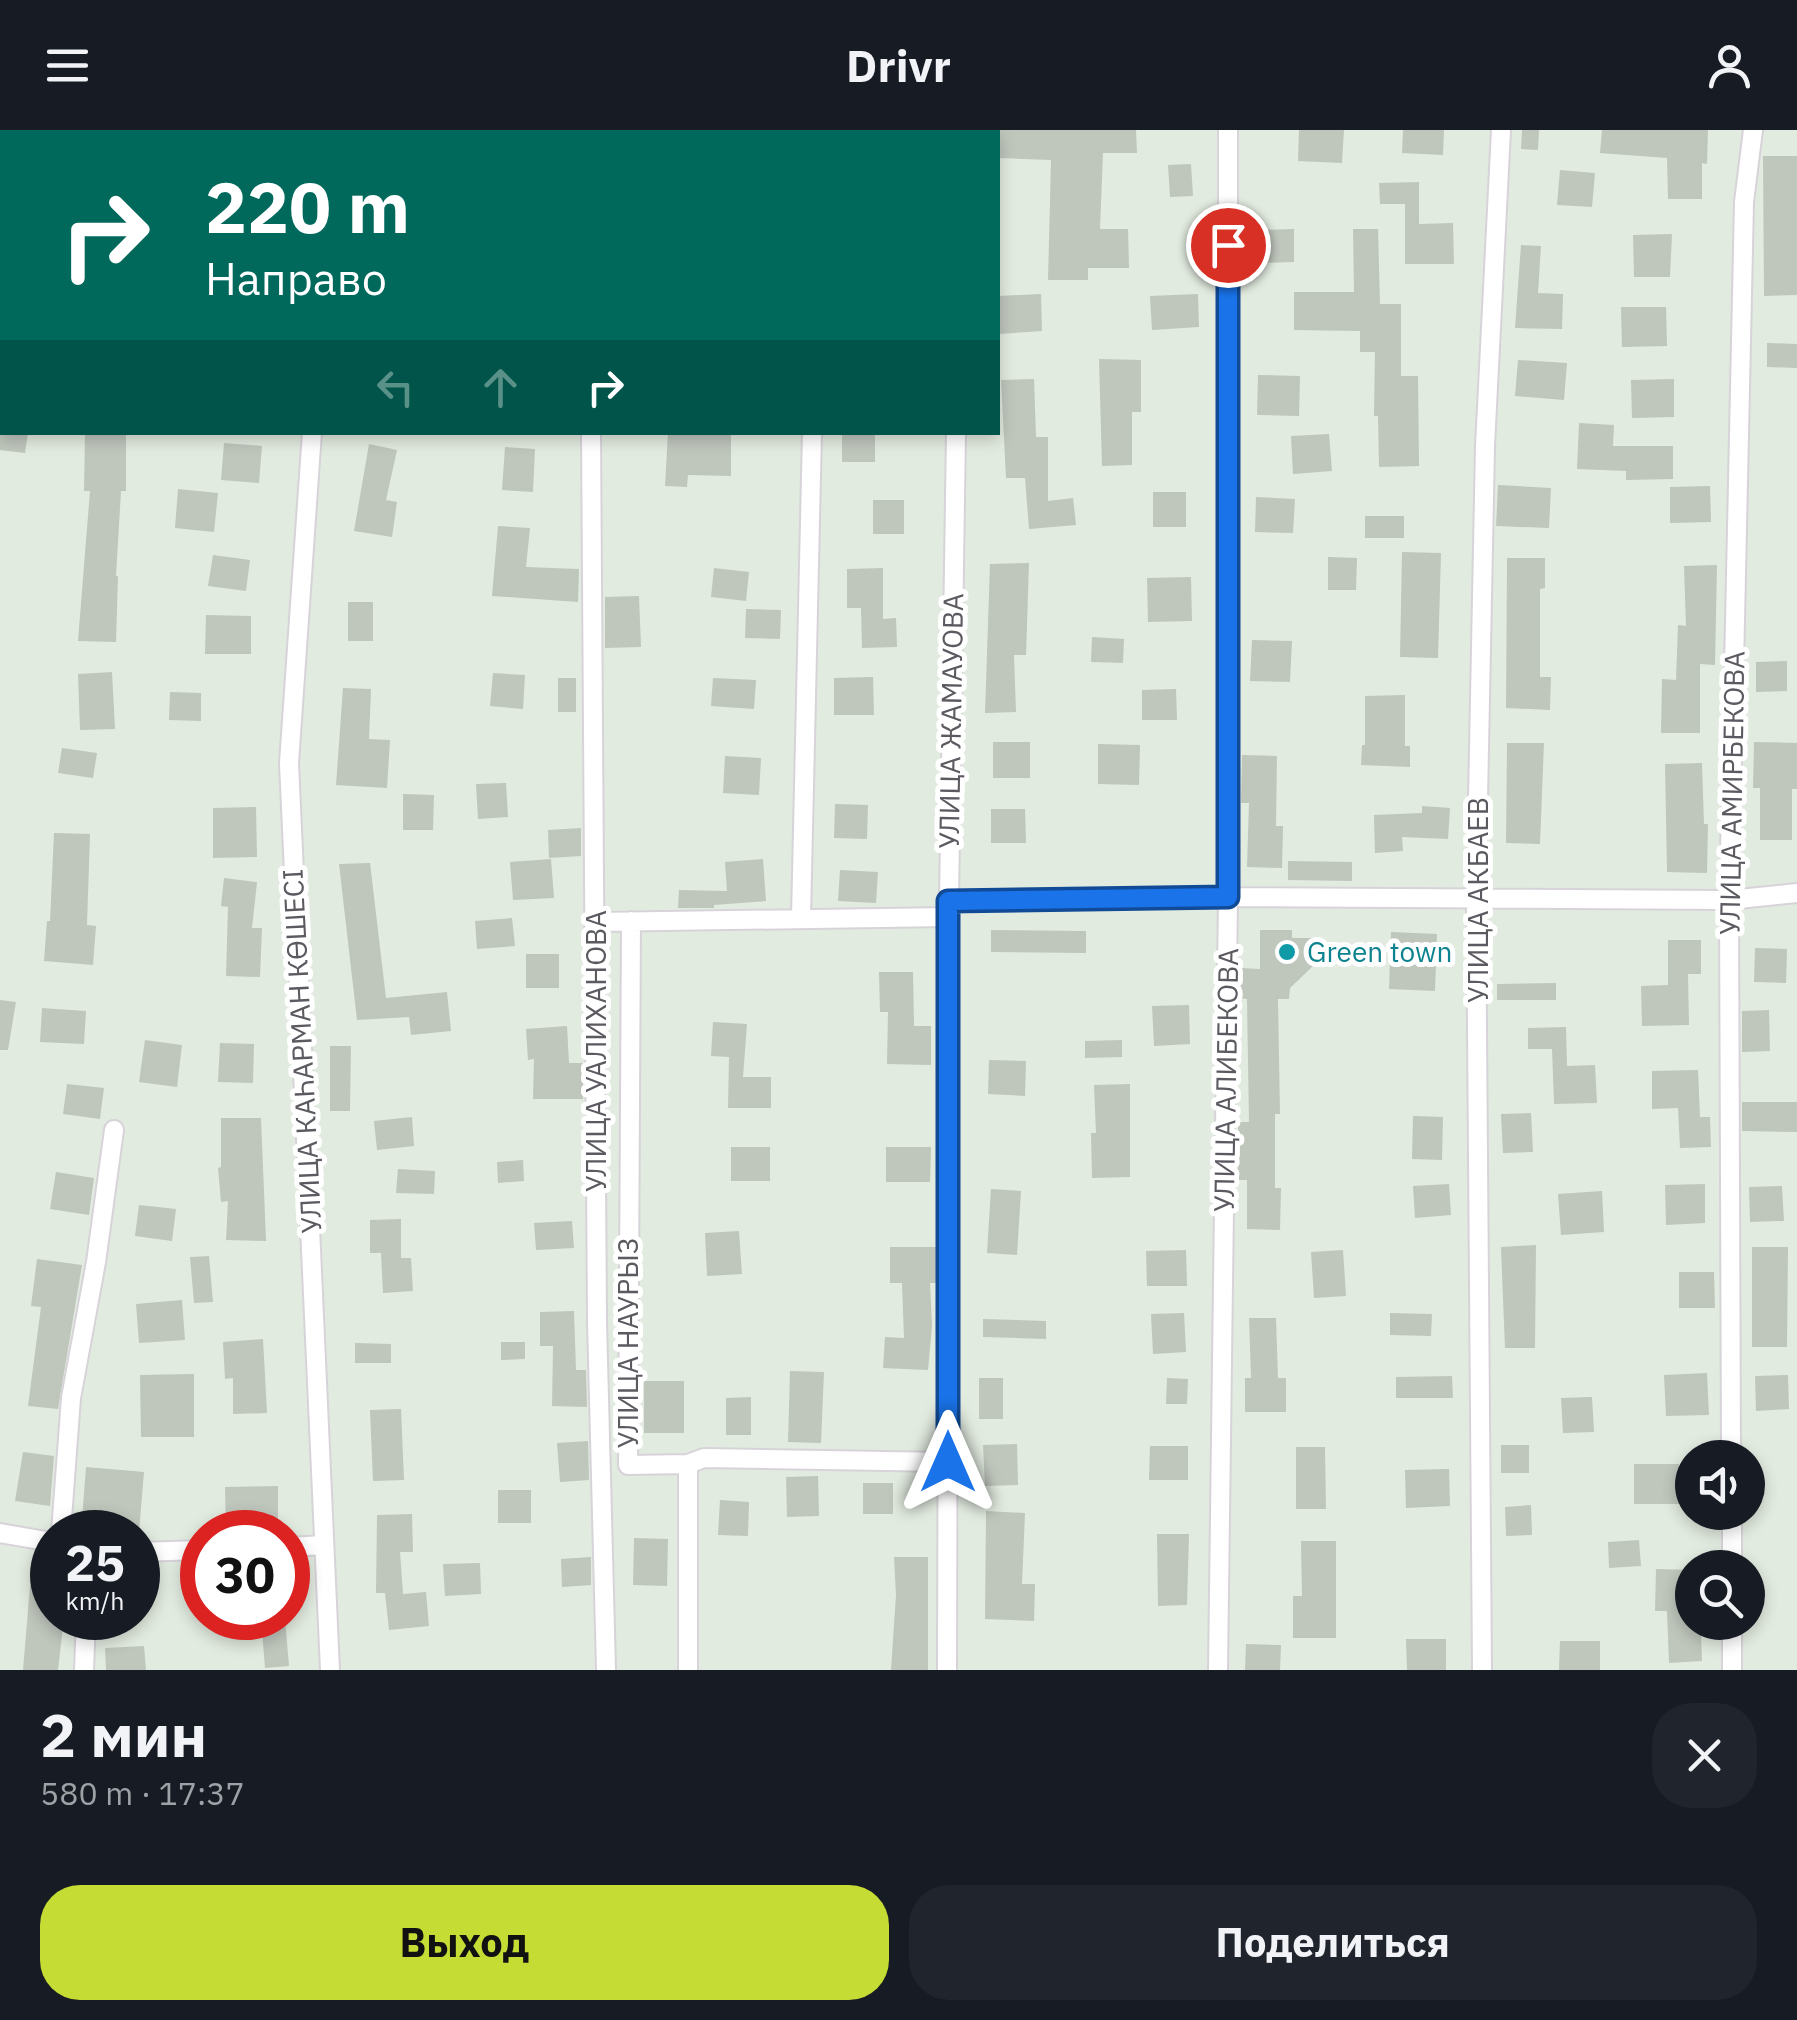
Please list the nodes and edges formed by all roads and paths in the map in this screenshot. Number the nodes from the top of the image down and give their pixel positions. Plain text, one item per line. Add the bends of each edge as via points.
1 (1228, 130) edge
2 (1500, 130) edge
3 (1753, 130) edge
4 (312, 435) edge
5 (591, 435) edge
6 (812, 435) edge
7 (956, 435) edge
8 (1797, 893) edge
9 (1228, 897) junction
10 (1476, 900) junction
11 (1729, 900) junction
12 (949, 909) junction
13 (801, 918) junction
14 (631, 921) junction
15 (595, 922) junction
16 (114, 1130) dead end
17 (1731, 1440) edge
18 (948, 1462) junction
19 (688, 1464) junction
20 (63, 1510) edge
21 (0, 1533) edge
22 (30, 1538) edge
23 (324, 1545) junction
24 (310, 1546) edge
25 (85, 1640) edge
26 (1732, 1640) edge
27 (84, 1670) edge
28 (330, 1670) edge
29 (606, 1670) edge
30 (688, 1670) edge
31 (947, 1670) edge
32 (1218, 1670) edge
33 (1482, 1670) edge
34 (1732, 1670) edge

1 - 9 street, УЛИЦА АЛИБЕКОВА
2 - 10 street, УЛИЦА АКБАЕВ via 1485,446
3 - 11 street, УЛИЦА АМИРБЕКОВА via 1744,202
4 - 23 street, УЛИЦА КАҺАРМАН КӨШЕСІ via 289,764
5 - 15 street, УЛИЦА УАЛИХАНОВА
6 - 13 street
7 - 12 street, УЛИЦА ЖАМАУОВА
8 - 11 street
9 - 10 street
9 - 12 street
9 - 32 street, УЛИЦА АЛИБЕКОВА
10 - 11 street
10 - 33 street, УЛИЦА АКБАЕВ
11 - 17 street, УЛИЦА АМИРБЕКОВА
12 - 13 street
12 - 18 street, УЛИЦА ЖАМАУОВА
13 - 14 street
14 - 15 street
14 - 19 street, УЛИЦА НАУРЫЗ via 628,1464
15 - 29 street, УЛИЦА УАЛИХАНОВА
16 - 20 street via 71,1398
18 - 19 street, УЛИЦА НАУРЫЗ via 704,1458
18 - 31 street, УЛИЦА ЖАМАУОВА
19 - 30 street
21 - 22 street
23 - 24 street
23 - 28 street, УЛИЦА КАҺАРМАН КӨШЕСІ
25 - 27 street
26 - 34 street

